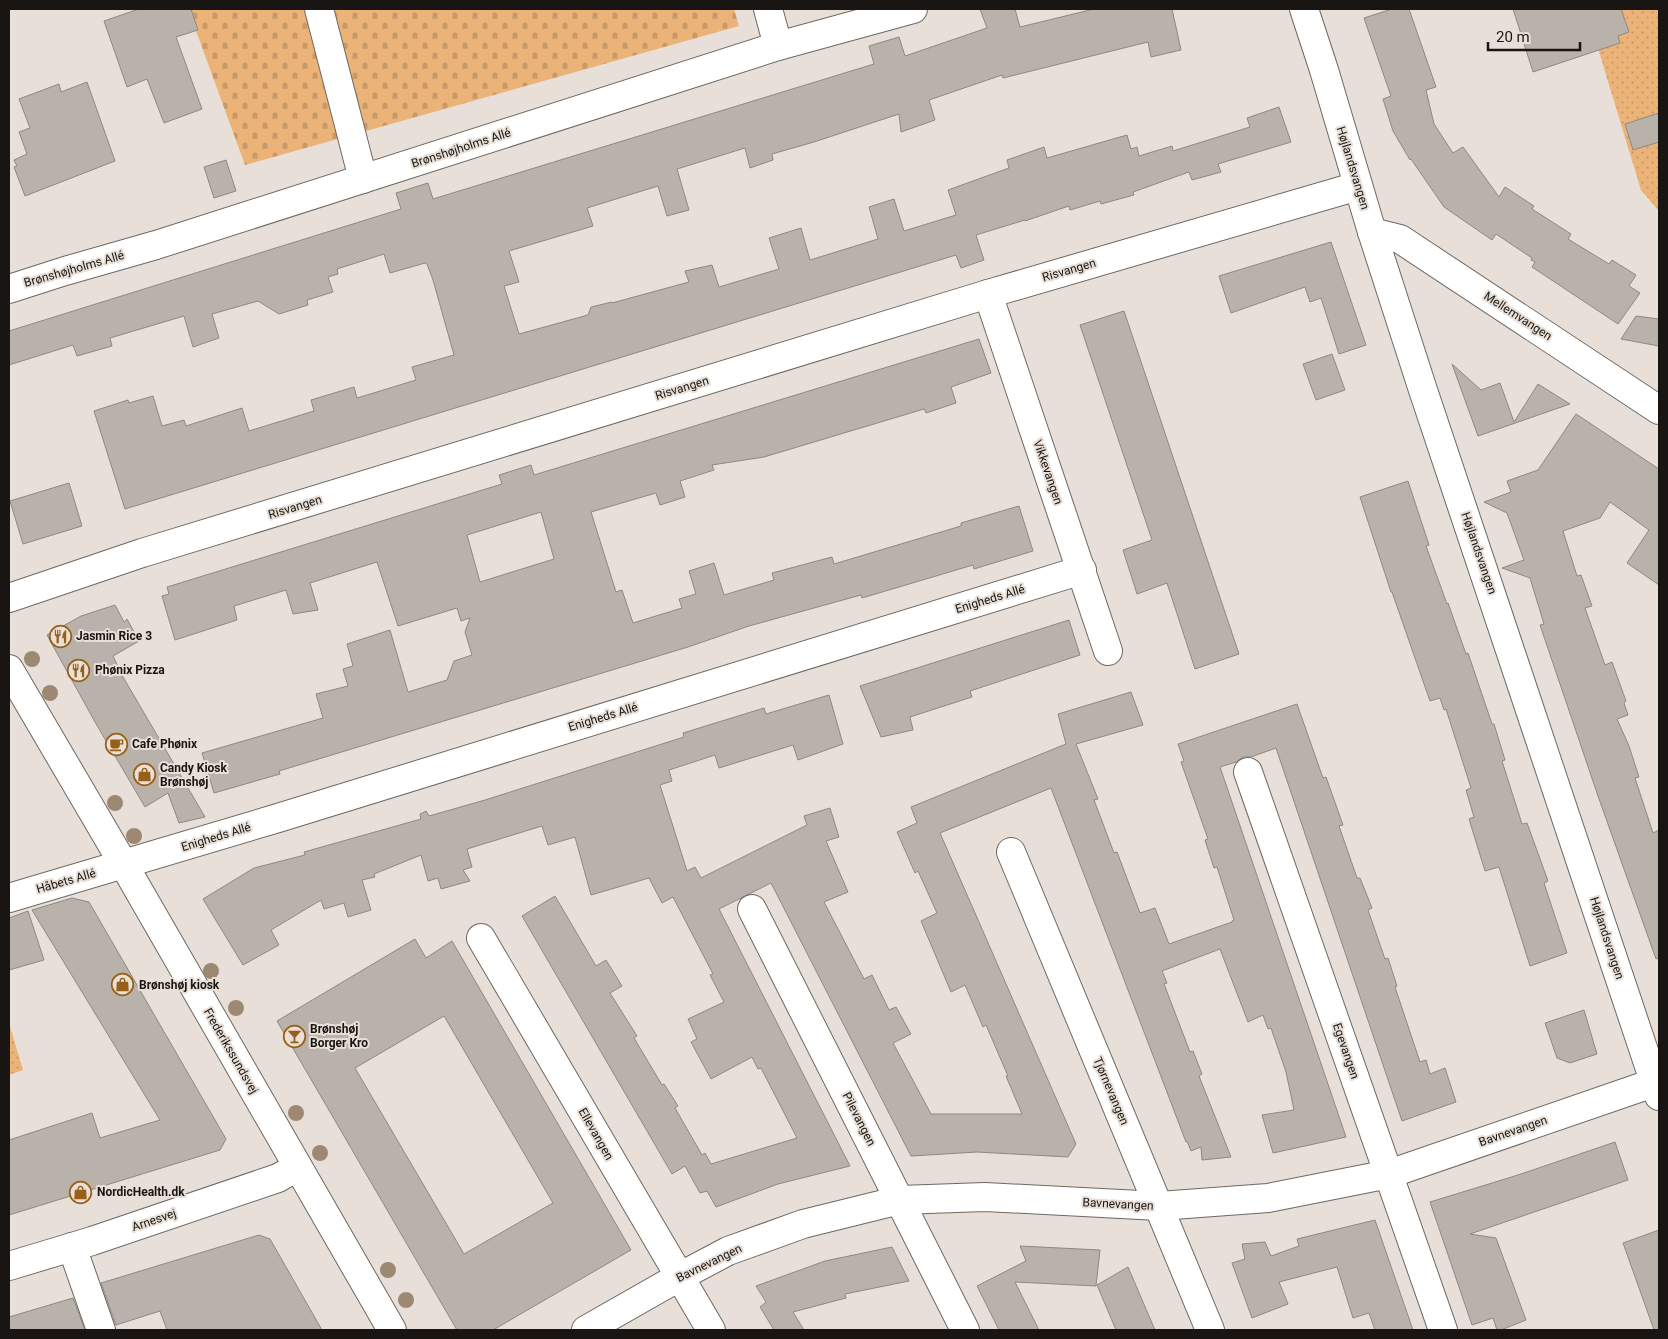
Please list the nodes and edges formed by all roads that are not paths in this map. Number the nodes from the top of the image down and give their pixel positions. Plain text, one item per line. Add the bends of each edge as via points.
1 (319, 9) edge
2 (768, 9) edge
3 (913, 9) edge
4 (1304, 9) edge
5 (778, 46) junction
6 (363, 179) junction
7 (1358, 186) junction
8 (1372, 232) junction
9 (9, 289) edge
10 (988, 294) junction
11 (1659, 410) edge
12 (1082, 570) junction
13 (9, 598) edge
14 (1108, 651) dead end
15 (9, 669) edge
16 (1248, 772) dead end
17 (1012, 852) dead end
18 (124, 865) junction
19 (9, 898) edge
20 (752, 909) dead end
21 (481, 938) dead end
22 (1658, 1087) edge
23 (297, 1167) junction
24 (1388, 1174) junction
25 (900, 1200) junction
26 (1159, 1206) junction
27 (72, 1247) junction
28 (9, 1266) edge
29 (679, 1277) junction
30 (101, 1330) edge
31 (392, 1330) edge
32 (586, 1330) edge
33 (711, 1330) edge
34 (966, 1330) edge
35 (1210, 1330) edge
36 (1443, 1330) edge

1 - 6 street
2 - 5 street
3 - 5 street, Brønshøjholms Allé
4 - 7 street, Højlandsvangen
5 - 6 street, Brønshøjholms Allé
6 - 9 street, Brønshøjholms Allé
7 - 8 street, Højlandsvangen
7 - 10 street, Risvangen
8 - 11 street, Mellemvangen via 1400,239
8 - 22 street, Højlandsvangen
10 - 12 street, Vikkevangen
10 - 13 street, Risvangen via 142,553
12 - 14 street, Vikkevangen
12 - 18 street, Enigheds Allé
15 - 18 street, Frederikssundsvej
16 - 24 street, Egevangen
17 - 26 street, Tjørnevangen
18 - 19 street, Håbets Allé
18 - 23 street, Frederikssundsvej
20 - 25 street, Pilevangen
21 - 29 street, Ellevangen
22 - 24 street, Bavnevangen
23 - 27 street, Arnesvej via 278,1178
23 - 31 street, Frederikssundsvej
24 - 26 street, Bavnevangen via 1268,1198
24 - 36 street, Egevangen
25 - 26 street, Bavnevangen via 985,1197
25 - 29 street, Bavnevangen via 803,1224 728,1251
25 - 34 street, Pilevangen
26 - 35 street, Tjørnevangen
27 - 28 street, Arnesvej
27 - 30 street
29 - 32 street, Bavnevangen
29 - 33 street, Ellevangen

